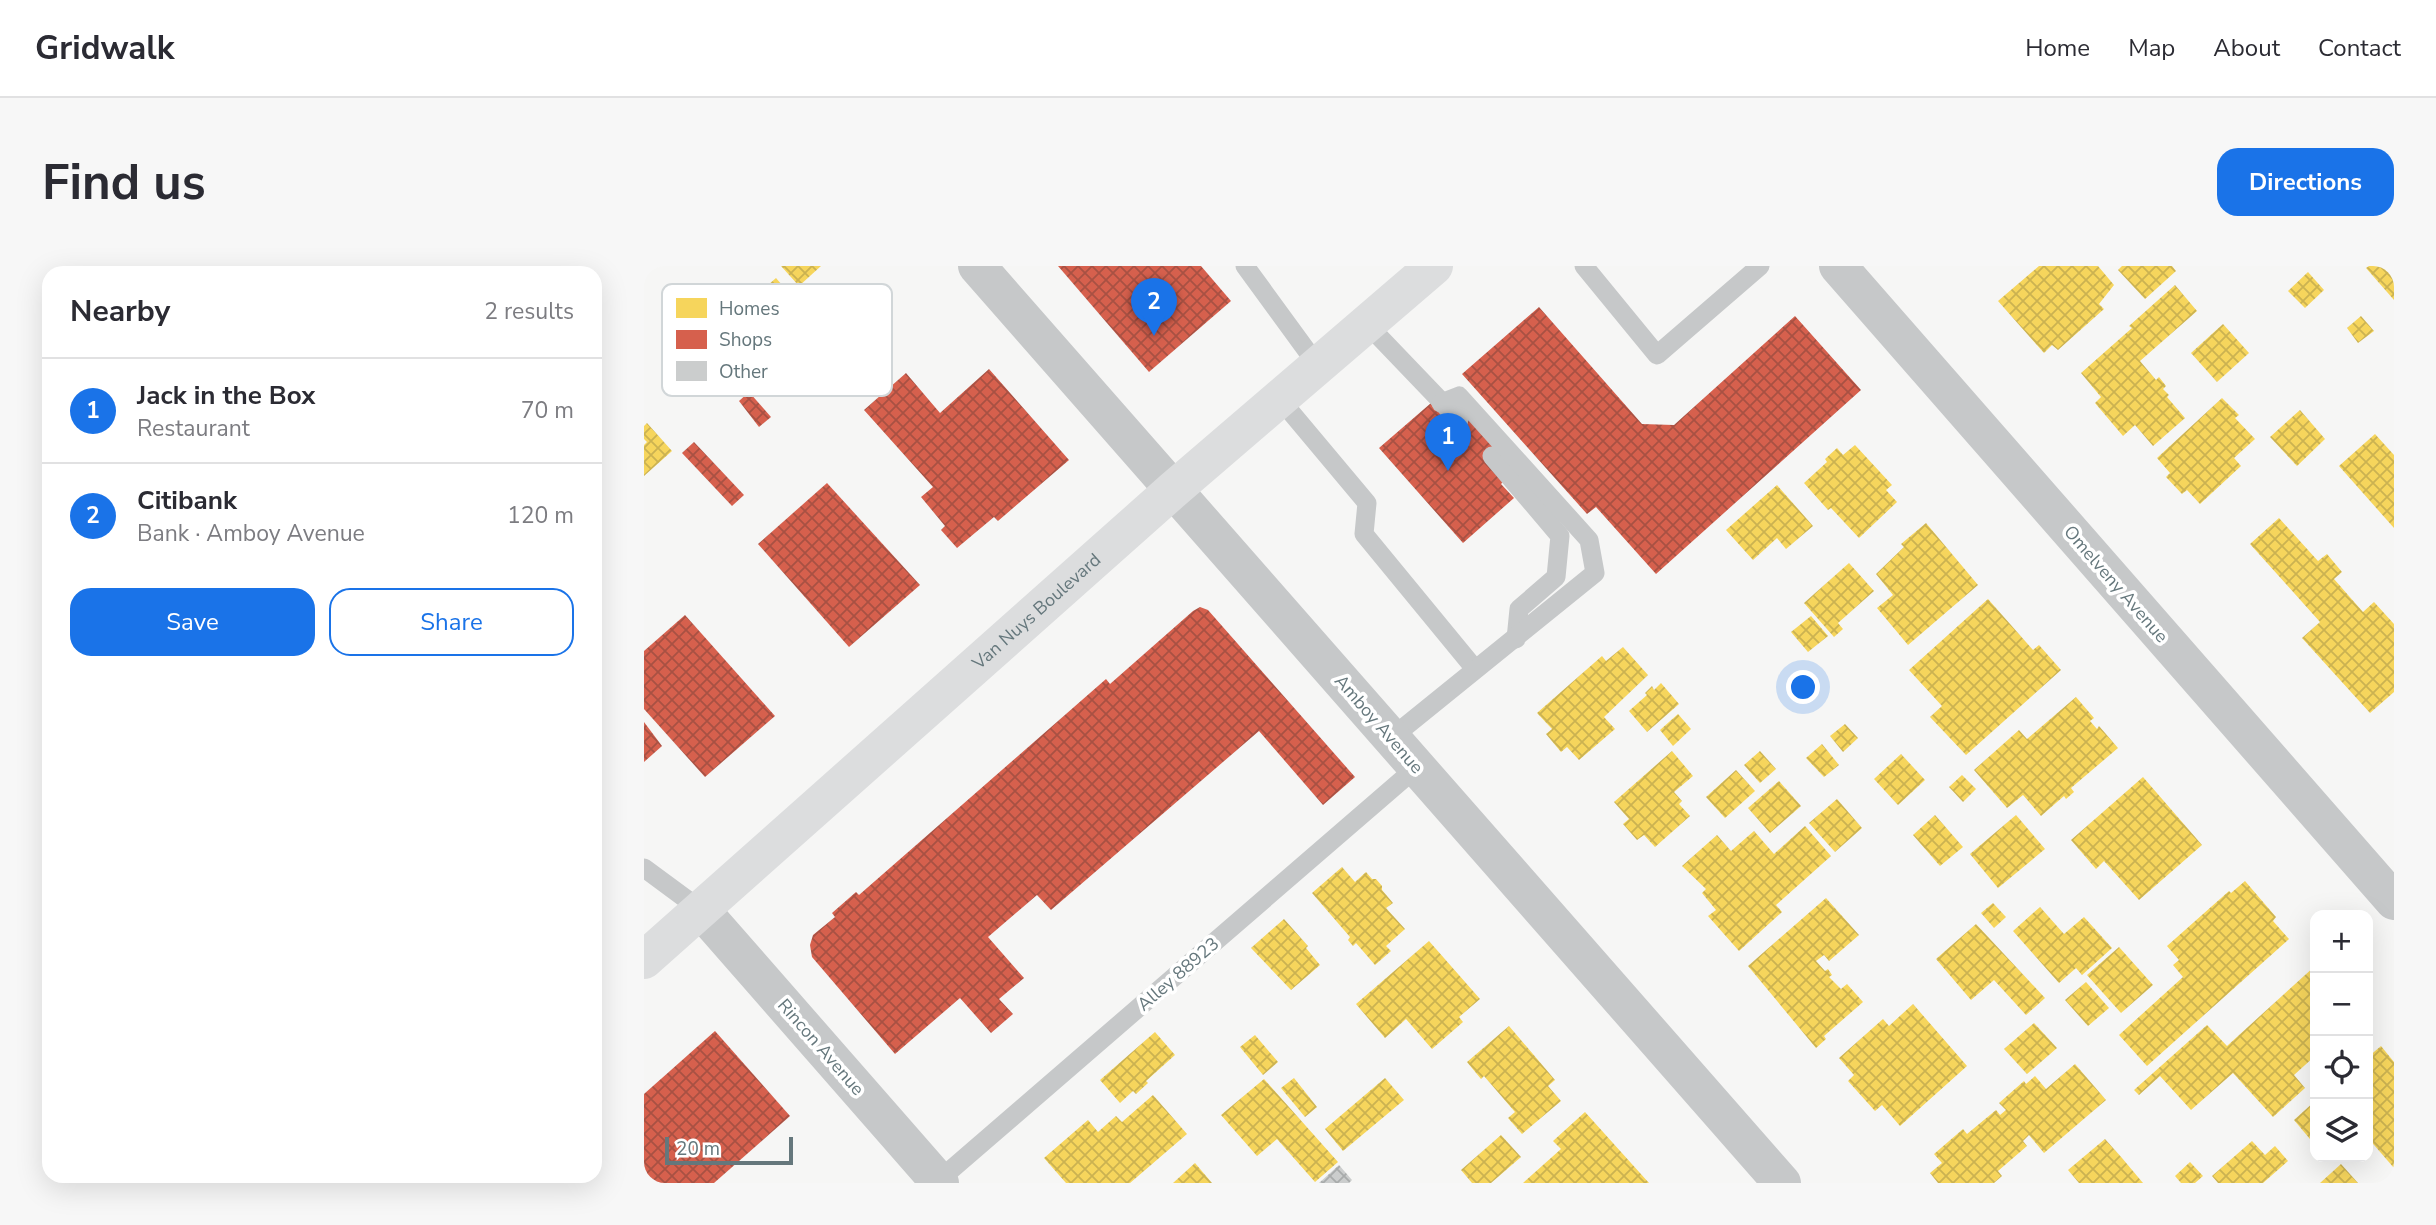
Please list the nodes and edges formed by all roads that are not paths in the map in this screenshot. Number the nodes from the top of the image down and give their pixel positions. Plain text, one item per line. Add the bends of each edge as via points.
1 (976, 266) edge
2 (1245, 266) edge
3 (1434, 266) edge
4 (1584, 266) edge
5 (1760, 266) edge
6 (1838, 266) edge
7 (1367, 324) junction
8 (1318, 366) junction
9 (1279, 398) junction
10 (1441, 403) junction
11 (1459, 420) dead end
12 (1493, 456) dead end
13 (1173, 490) junction
14 (1516, 639) junction
15 (1475, 668) junction
16 (1391, 738) junction
17 (1417, 768) junction
18 (644, 868) edge
19 (2394, 901) edge
20 (701, 910) junction
21 (644, 960) edge
22 (930, 1179) edge
23 (1782, 1183) edge

1 - 13 street, Amboy Avenue
2 - 8 lane
3 - 7 main road, Van Nuys Boulevard
4 - 5 lane via 1657,355
6 - 19 street, Omelveny Avenue
7 - 8 main road, Van Nuys Boulevard
7 - 10 lane
8 - 9 main road, Van Nuys Boulevard
9 - 13 main road, Van Nuys Boulevard
9 - 15 lane via 1367,503 1364,534
10 - 11 lane
10 - 14 lane via 1459,396 1589,540 1595,573
12 - 14 lane via 1560,536 1556,577 1519,609
13 - 16 street, Amboy Avenue
13 - 20 main road, Van Nuys Boulevard
14 - 15 lane
15 - 16 lane
16 - 17 street, Amboy Avenue
17 - 22 lane, Alley 88923
17 - 23 street, Amboy Avenue
18 - 20 lane
20 - 21 main road, Van Nuys Boulevard
20 - 22 street, Rincon Avenue

